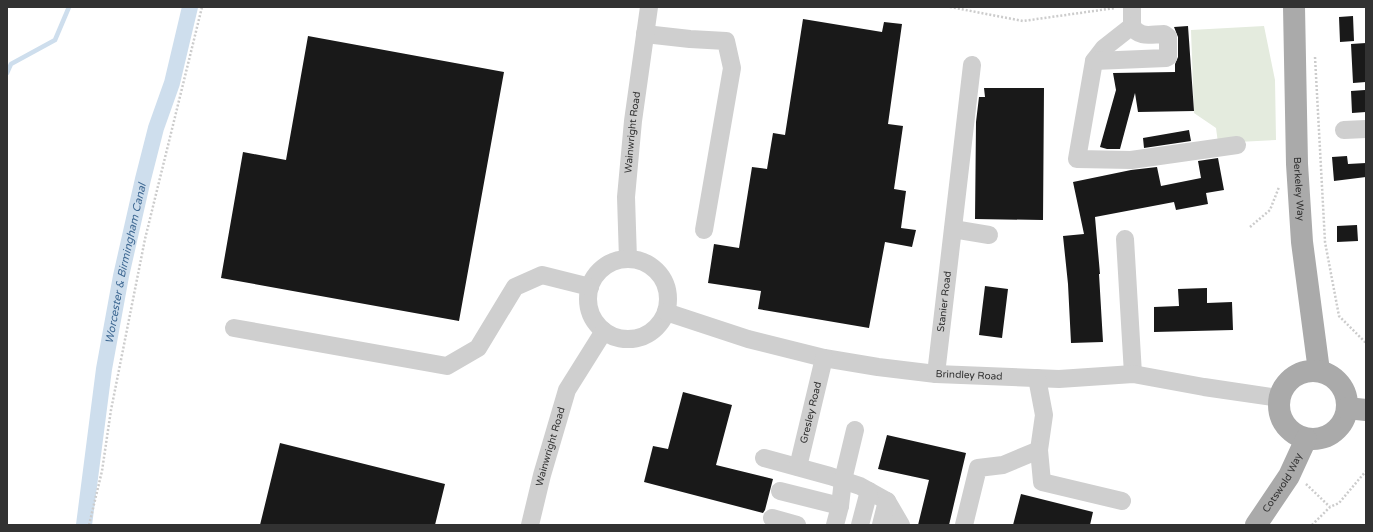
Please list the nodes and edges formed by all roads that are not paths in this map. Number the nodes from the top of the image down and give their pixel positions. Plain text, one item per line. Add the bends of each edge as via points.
1 (649, 7) edge
2 (1132, 7) edge
3 (1294, 7) edge
4 (1132, 26) junction
5 (645, 34) junction
6 (1094, 61) junction
7 (972, 65) dead end
8 (1366, 129) edge
9 (1344, 130) dead end
10 (1237, 145) dead end
11 (953, 229) junction
12 (704, 230) dead end
13 (989, 235) dead end
14 (1125, 239) dead end
15 (628, 259) junction
16 (590, 287) junction
17 (666, 312) junction
18 (234, 328) dead end
19 (604, 331) junction
20 (824, 358) junction
21 (1319, 371) junction
22 (936, 374) junction
23 (1133, 374) junction
24 (1037, 378) junction
25 (1278, 398) junction
26 (1356, 409) edge
27 (855, 430) dead end
28 (1306, 439) junction
29 (1040, 450) junction
30 (764, 458) dead end
31 (798, 467) junction
32 (836, 478) junction
33 (780, 491) dead end
34 (868, 491) junction
35 (887, 501) junction
36 (1122, 501) dead end
37 (840, 506) junction
38 (772, 518) dead end
39 (530, 525) edge
40 (797, 525) edge
41 (835, 525) edge
42 (860, 525) edge
43 (881, 525) edge
44 (901, 525) edge
45 (964, 525) edge
46 (1256, 525) edge

1 - 5 street, Wainwright Road
2 - 4 street
3 - 21 main road, Berkeley Way via 1297,164 1302,242
4 - 6 street via 1104,48
4 - 6 street via 1142,35 1164,34 1168,37 1168,57
5 - 12 street via 726,41 732,68
5 - 15 street, Wainwright Road via 626,197
6 - 10 street via 1076,159 1130,160
7 - 11 street, Stanier Road
8 - 9 street
11 - 13 street
11 - 22 street, Stanier Road
14 - 23 street
15 - 16 street via 616,261 605,267
15 - 17 street via 641,261 661,276 668,299
16 - 18 street via 542,275 515,287 478,348 447,366
16 - 19 street via 590,311
17 - 19 street via 651,332 640,337 615,337
17 - 20 street, Brindley Road via 748,339
19 - 39 street, Wainwright Road via 567,390
20 - 22 street, Brindley Road
20 - 31 street, Gresley Road
21 - 25 main road via 1308,370 1293,376 1282,388
21 - 26 main road via 1328,374 1340,384
22 - 24 street, Brindley Road
23 - 24 street, Brindley Road
23 - 25 street, Brindley Road
24 - 29 street via 1044,415
25 - 28 main road via 1281,420 1287,429 1296,436
26 - 28 main road via 1329,436
27 - 32 street
28 - 46 main road, Cotswold Way via 1292,470
29 - 36 street via 1042,482
29 - 45 street via 1003,465 978,468
30 - 31 street
31 - 32 street
32 - 34 street
32 - 37 street
33 - 37 street
34 - 35 street
34 - 42 street
35 - 43 street
35 - 44 street
37 - 41 street
38 - 40 street

